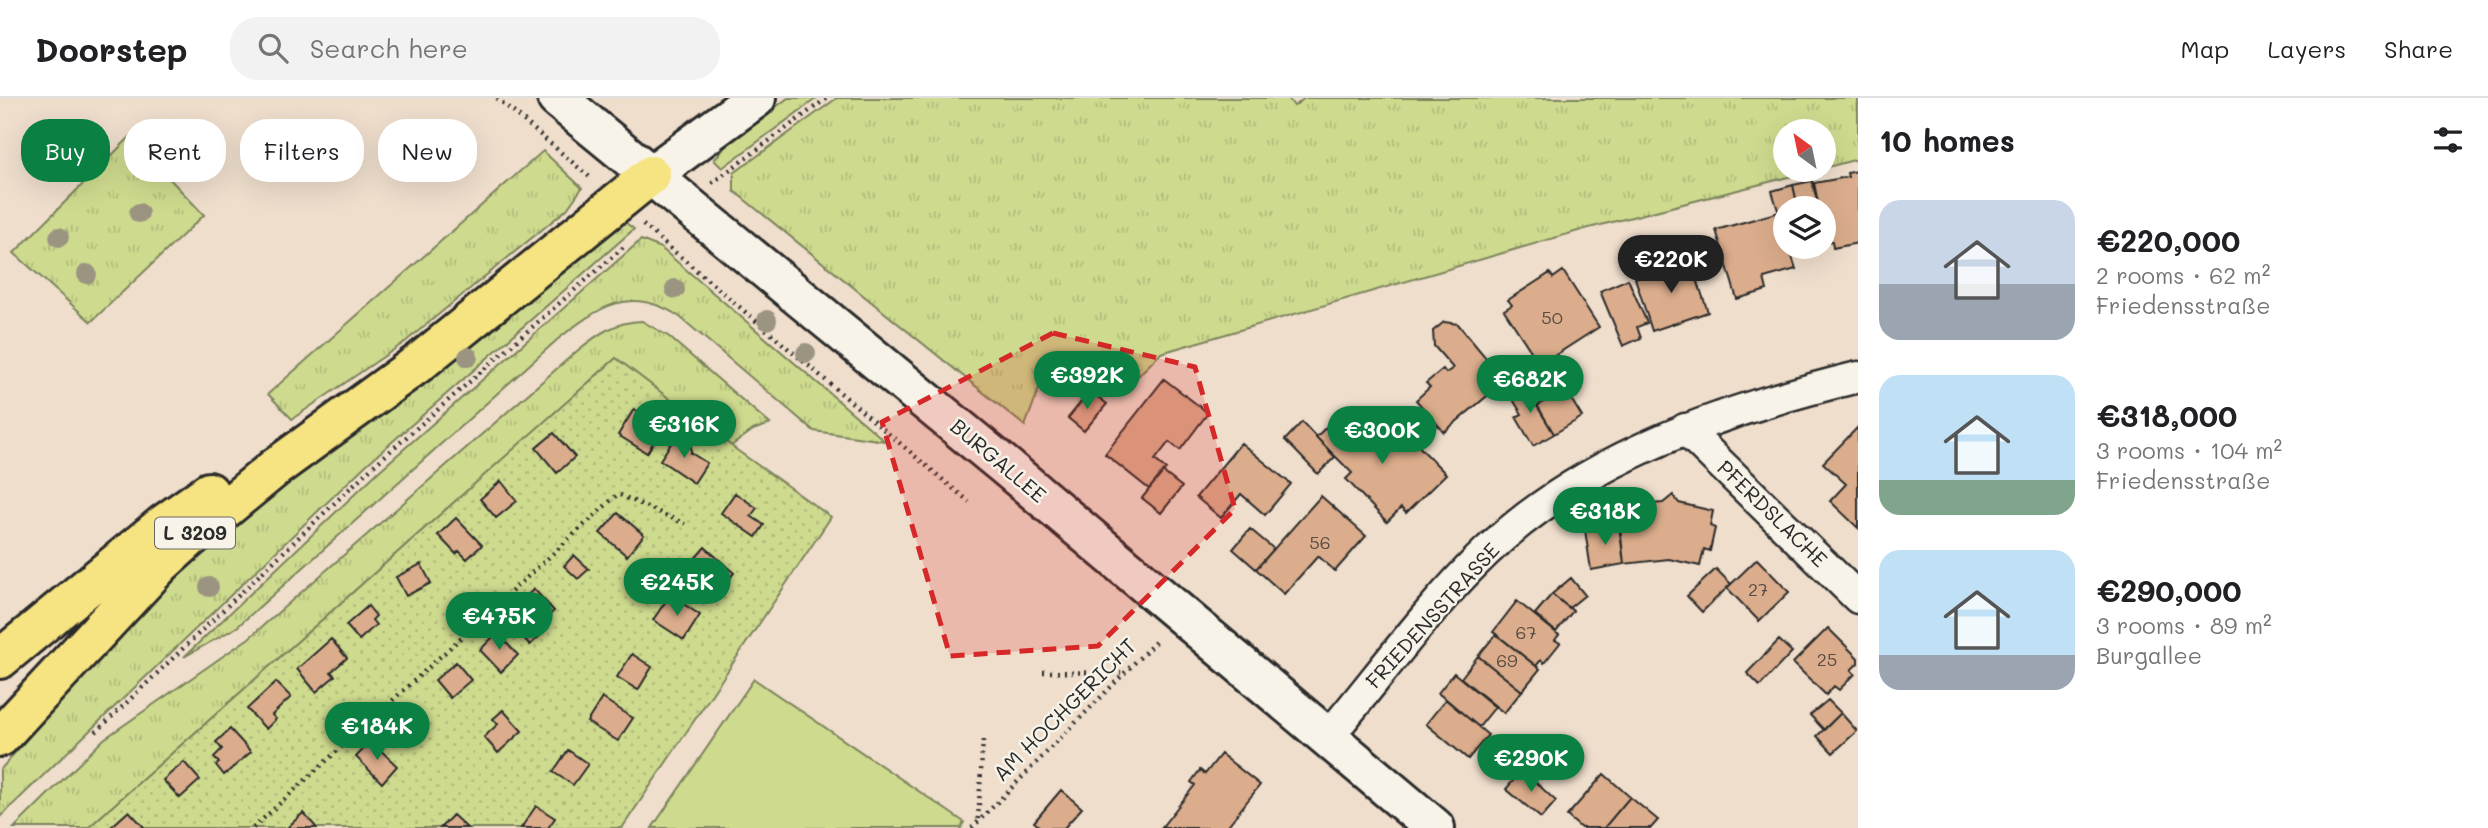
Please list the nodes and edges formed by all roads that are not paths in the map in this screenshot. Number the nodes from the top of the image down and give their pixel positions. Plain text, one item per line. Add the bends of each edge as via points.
1 (557, 98) edge
2 (756, 98) edge
3 (651, 175) junction
4 (420, 362) junction
5 (1858, 377) edge
6 (1685, 429) junction
7 (1858, 598) edge
8 (0, 659) edge
9 (0, 737) edge
10 (1327, 738) junction
11 (1435, 828) edge

1 - 3 street, BURGALLEE
2 - 3 street, L 3209
3 - 4 highway, L 3209
3 - 10 street, BURGALLEE
4 - 8 highway, L 3209 via 198,499
4 - 9 highway, L 3209 via 276,467 190,538
5 - 6 street, FRIEDENSSTRASSE
6 - 7 street, PFERDSLACHE
6 - 10 street, FRIEDENSSTRASSE via 1589,476 1531,514 1487,551
10 - 11 street, BURGALLEE

